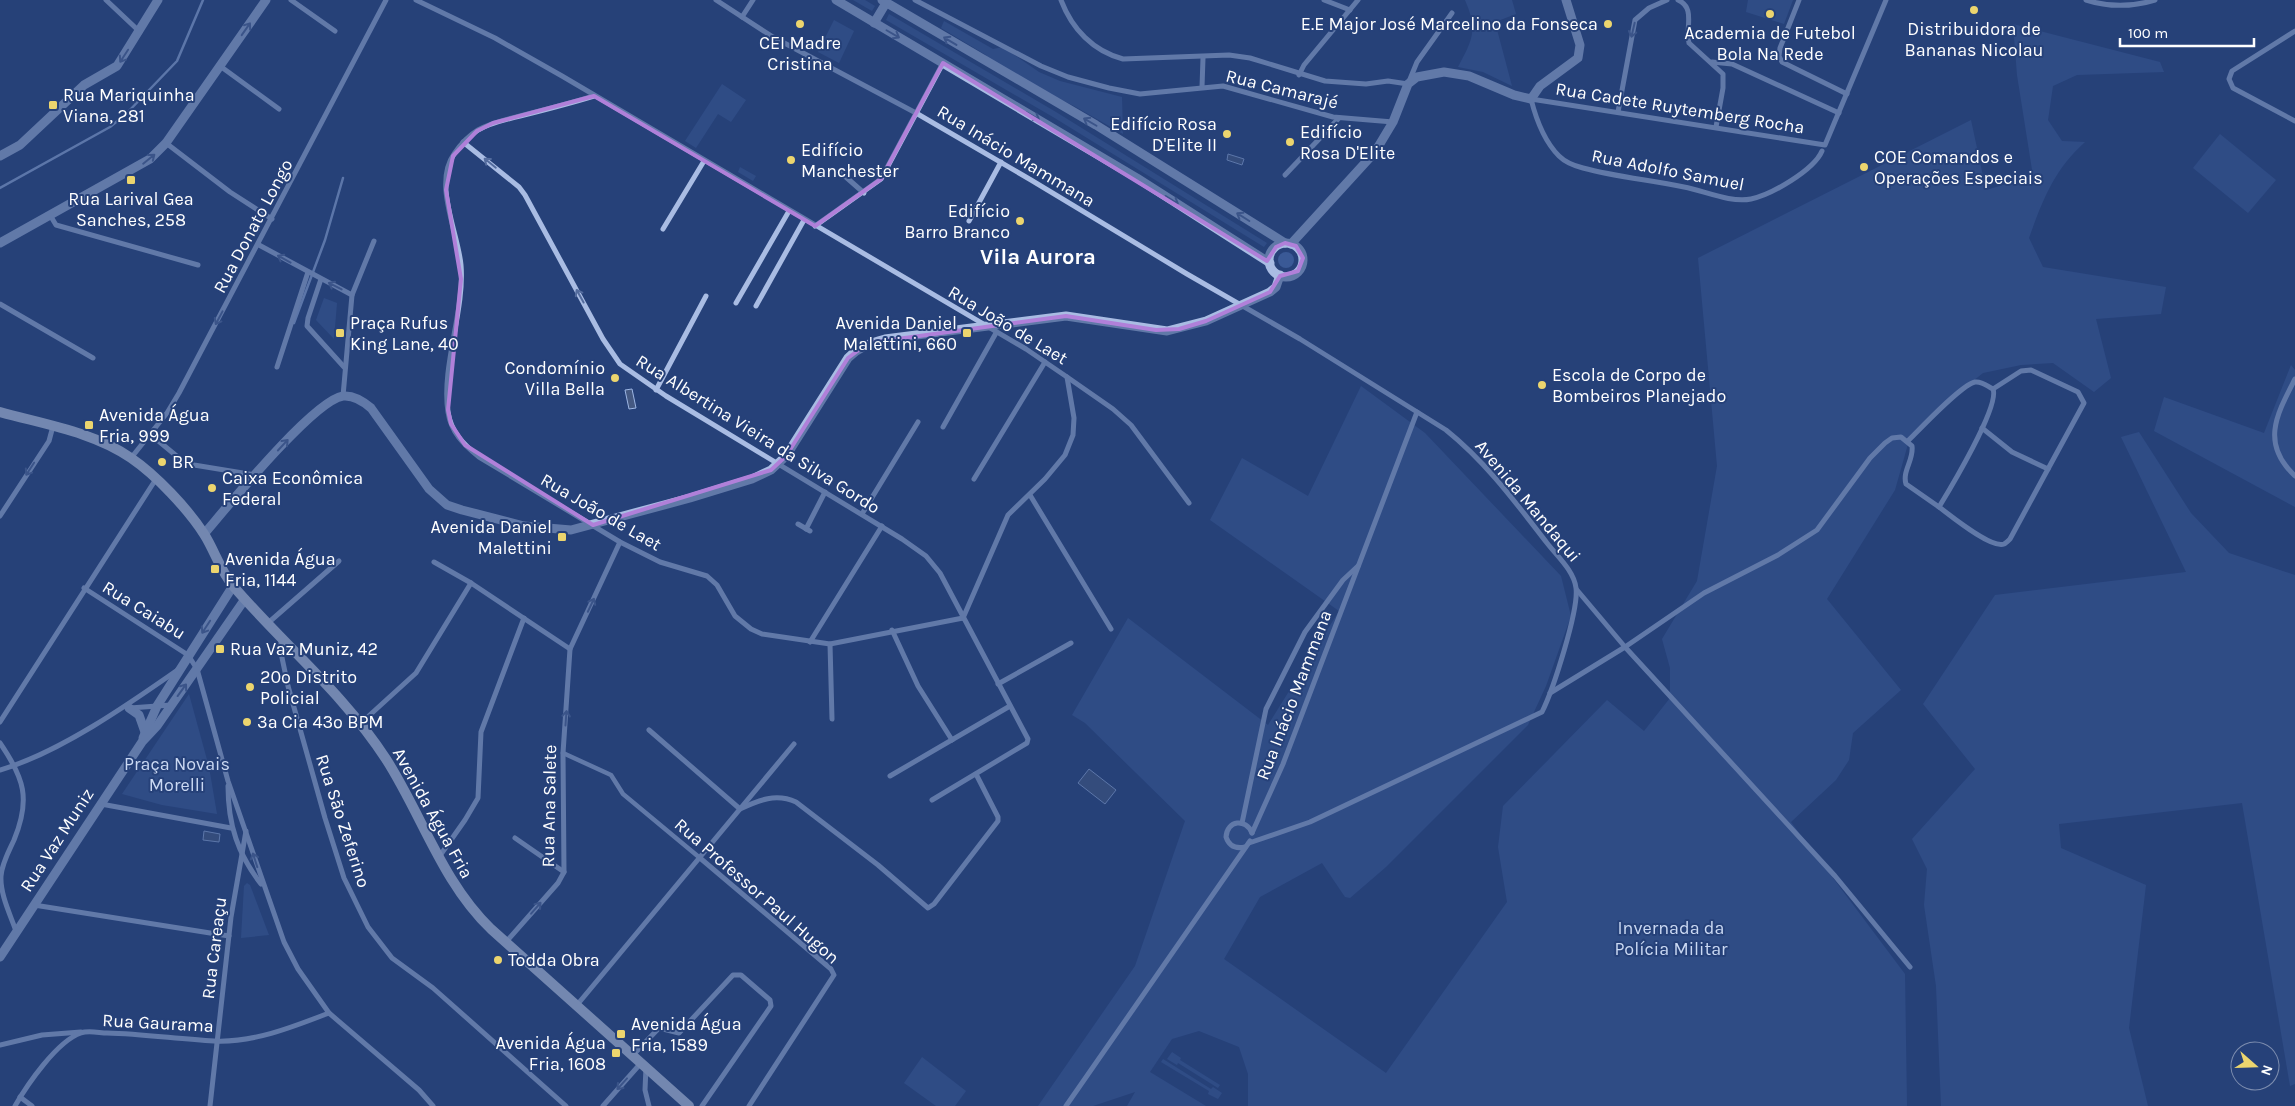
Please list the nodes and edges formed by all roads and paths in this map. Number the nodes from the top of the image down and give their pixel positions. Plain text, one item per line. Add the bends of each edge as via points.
1 (106, 0) edge
2 (158, 0) edge
3 (266, 0) edge
4 (291, 0) edge
5 (386, 0) edge
6 (416, 0) edge
7 (716, 0) edge
8 (753, 0) edge
9 (836, 0) edge
10 (915, 0) edge
11 (1061, 0) edge
12 (1324, 0) edge
13 (1358, 0) edge
14 (1566, 0) edge
15 (1667, 0) edge
16 (1678, 0) edge
17 (1799, 0) edge
18 (1886, 0) edge
19 (2086, 0) edge
20 (2155, 0) edge
21 (884, 1) edge
22 (1350, 10) junction
23 (1452, 13) dead end
24 (742, 17) junction
25 (874, 23) junction
26 (2295, 31) edge
27 (140, 32) junction
28 (335, 32) dead end
29 (1202, 58) junction
30 (1712, 62) junction
31 (943, 63) junction
32 (220, 66) junction
33 (1299, 75) junction
34 (1408, 84) junction
35 (1202, 87) junction
36 (1847, 94) junction
37 (594, 96) junction
38 (1531, 98) junction
39 (279, 109) dead end
40 (1618, 112) junction
41 (916, 113) junction
42 (1839, 114) junction
43 (1339, 118) junction
44 (2295, 121) edge
45 (1393, 122) junction
46 (1716, 127) junction
47 (166, 142) junction
48 (464, 142) junction
49 (1822, 151) dead end
50 (0, 156) edge
51 (704, 161) junction
52 (1001, 162) junction
53 (839, 171) dead end
54 (1286, 175) dead end
55 (864, 193) junction
56 (789, 211) junction
57 (50, 215) junction
58 (272, 220) junction
59 (804, 220) junction
60 (969, 221) dead end
61 (815, 226) junction
62 (663, 229) dead end
63 (374, 241) dead end
64 (0, 243) edge
65 (1288, 244) junction
66 (259, 245) junction
67 (1270, 263) junction
68 (198, 265) dead end
69 (308, 273) junction
70 (1280, 275) junction
71 (319, 278) junction
72 (352, 295) junction
73 (706, 296) dead end
74 (736, 303) dead end
75 (0, 304) edge
76 (1241, 305) junction
77 (756, 306) dead end
78 (985, 326) junction
79 (996, 333) junction
80 (1300, 339) joint
81 (93, 358) dead end
82 (1045, 362) junction
83 (277, 367) dead end
84 (344, 367) junction
85 (1067, 377) junction
86 (2295, 379) edge
87 (2293, 386) edge
88 (1993, 389) junction
89 (656, 390) junction
90 (343, 396) junction
91 (0, 412) edge
92 (1418, 412) junction
93 (918, 422) dead end
94 (53, 426) junction
95 (943, 427) dead end
96 (1982, 428) junction
97 (150, 434) junction
98 (1908, 441) junction
99 (131, 458) junction
100 (779, 464) junction
101 (2048, 469) junction
102 (255, 475) junction
103 (2295, 476) edge
104 (156, 479) junction
105 (974, 479) dead end
106 (825, 492) junction
107 (1030, 495) junction
108 (1189, 503) dead end
109 (1939, 507) junction
110 (862, 514) junction
111 (0, 516) edge
112 (798, 524) dead end
113 (593, 525) junction
114 (882, 526) junction
115 (204, 534) junction
116 (620, 542) junction
117 (340, 561) dead end
118 (434, 562) dead end
119 (1359, 565) junction
120 (471, 583) junction
121 (233, 586) junction
122 (84, 588) junction
123 (1577, 590) junction
124 (245, 599) junction
125 (524, 618) junction
126 (962, 618) junction
127 (268, 624) junction
128 (1111, 629) dead end
129 (892, 630) junction
130 (281, 636) junction
131 (810, 642) junction
132 (1071, 643) dead end
133 (830, 644) junction
134 (1625, 647) junction
135 (570, 649) junction
136 (188, 655) junction
137 (181, 667) junction
138 (197, 669) junction
139 (998, 684) junction
140 (1550, 694) junction
141 (157, 706) junction
142 (171, 706) junction
143 (1010, 706) junction
144 (124, 709) junction
145 (832, 718) dead end
146 (0, 722) edge
147 (361, 723) junction
148 (649, 730) dead end
149 (145, 732) junction
150 (952, 740) junction
151 (142, 742) junction
152 (0, 743) edge
153 (794, 744) dead end
154 (563, 753) junction
155 (16, 766) junction
156 (0, 770) edge
157 (976, 774) junction
158 (890, 776) dead end
159 (228, 781) junction
160 (932, 800) dead end
161 (100, 804) junction
162 (740, 809) junction
163 (1242, 823) junction
164 (231, 828) junction
165 (246, 830) junction
166 (1252, 833) junction
167 (515, 838) dead end
168 (1247, 845) junction
169 (240, 853) junction
170 (439, 856) junction
171 (700, 858) junction
172 (564, 872) junction
173 (265, 889) junction
174 (34, 905) junction
175 (17, 932) junction
176 (228, 936) junction
177 (506, 942) junction
178 (0, 957) edge
179 (1910, 967) dead end
180 (577, 1005) junction
181 (328, 1013) junction
182 (81, 1032) junction
183 (216, 1041) junction
184 (0, 1045) edge
185 (633, 1055) junction
186 (643, 1065) junction
187 (20, 1097) junction
188 (15, 1106) edge
189 (32, 1106) edge
190 (210, 1106) edge
191 (433, 1106) edge
192 (566, 1106) edge
193 (603, 1106) edge
194 (649, 1106) edge
195 (689, 1106) edge
196 (702, 1106) edge
197 (749, 1106) edge
198 (1066, 1106) edge

1 - 27 street
2 - 27 street
32 -> 3 street
4 - 28 street
5 - 58 street, Rua Donato Longo
6 - 37 street, Rua João de Laet via 495,38
7 - 24 street, Rua Inácio Mammana
8 - 24 street
9 - 25 street
10 - 35 street, Rua Camarajé via 998,45 1068,77 1140,94
11 - 29 street via 1083,36 1108,55 1123,59
12 - 22 street
13 - 22 street
14 - 38 street via 1580,46 1578,58 1540,86
15 -> 40 street via 1648,8 1635,20
16 - 30 street via 1689,13 1689,43
17 - 36 street via 1780,48 1782,62
18 - 36 street
19 - 20 street via 2115,6
21 - 25 street
65 -> 21 street via 1096,125
22 - 33 street
23 - 34 street via 1417,62
24 - 41 street, Rua Inácio Mammana via 798,51
25 -> 31 street
26 - 44 street via 2232,71 2229,83
27 -> 50 street via 117,66 84,85 20,145
29 - 33 street via 1250,58
29 - 35 street
30 - 42 street via 1732,64
30 - 46 street via 1723,74
31 - 41 street
31 -> 67 street via 1137,178
32 - 39 street
32 - 47 street
33 - 34 street via 1348,84 1388,81
34 - 38 street via 1417,77 1431,74 1456,74
34 - 45 street
35 - 43 street, Rua Camarajé via 1223,86
36 - 42 street
37 - 48 street, Rua João de Laet via 493,123 477,130
37 - 51 street, Rua João de Laet
38 - 40 street, Rua Cadete Ruytemberg Rocha
38 - 49 street, Rua Adolfo Samuel via 1542,131 1569,163 1742,200 1766,194 1802,173
40 - 46 street, Rua Cadete Ruytemberg Rocha
41 - 52 street, Rua Inácio Mammana
41 - 55 street via 881,179
42 - 46 street, Rua Cadete Ruytemberg Rocha via 1825,145
43 - 45 street, Rua Camarajé
43 - 54 street
45 - 65 street via 1376,152
57 -> 47 street via 146,162
47 - 58 street
89 -> 48 street, Rua Albertina Vieira da Silva Gordo via 626,370 614,357 522,191
48 - 113 street, Rua João de Laet via 453,156 445,180 461,266 447,395 451,424 465,445 479,457
51 - 56 street, Rua João de Laet
51 - 62 street
52 - 60 street
52 - 76 street, Rua Inácio Mammana
53 - 55 street
55 - 61 street
56 - 59 street, Rua João de Laet
56 - 74 street
57 - 64 street
57 - 68 street via 56,225
58 - 66 street, Rua Donato Longo
59 - 61 street, Rua João de Laet
59 - 77 street
61 - 78 street, Rua João de Laet
63 - 72 street
65 - 67 street via 1273,250
65 - 70 street via 1299,249 1303,263 1294,274
69 -> 66 street
66 -> 97 street, Rua Donato Longo via 179,393
67 - 70 street
69 - 71 street
69 - 83 street
70 - 76 street via 1272,290
72 -> 71 street
71 - 84 street via 307,326
72 - 84 street
73 - 89 street
75 - 81 street
76 - 78 street via 1206,321 1167,331 1066,316
76 - 80 street, Rua Inácio Mammana
78 - 79 street, Rua João de Laet
78 - 100 street via 885,339 857,349
79 - 82 street, Rua João de Laet
79 - 95 street
80 - 92 street, Avenida Mandaqui
82 - 85 street, Rua João de Laet
82 - 105 street
84 - 90 street
85 - 107 street, Rua João de Laet via 1074,418 1072,435 1065,455
85 - 108 street via 1131,425
86 - 87 street
87 - 103 street via 2280,406 2275,442 2280,458
88 - 96 street via 1993,399
88 - 98 street via 1980,382 1972,383 1934,414
88 - 101 street via 2021,370 2031,370 2063,384 2082,397 2084,403
89 - 100 street, Rua Albertina Vieira da Silva Gordo
102 -> 90 street via 316,410
90 - 113 street via 359,399 370,408 429,489 447,504 515,524 551,530
91 - 94 main road, Avenida Água Fria
92 - 119 street, Rua Inácio Mammana
92 - 123 street, Avenida Mandaqui via 1446,430 1472,453 1509,494 1570,573
93 - 110 street
94 - 99 main road, Avenida Água Fria via 90,437
94 -> 111 street via 48,441
96 - 101 street via 2012,452
96 - 109 street
97 - 99 street, Rua Donato Longo
97 - 102 street via 179,458 194,465
98 - 109 street via 1913,454 1904,478 1906,484
98 - 134 street via 1892,438 1885,443 1870,458 1817,530 1778,555 1704,593
99 - 104 main road, Avenida Água Fria
100 - 106 street, Rua Albertina Vieira da Silva Gordo
100 - 113 street via 752,479
101 - 109 street via 2005,544 1980,536
102 - 115 street
104 - 115 main road, Avenida Água Fria
104 - 122 street
106 - 110 street, Rua Albertina Vieira da Silva Gordo
106 - 112 street via 808,530
107 - 126 street, Rua João de Laet via 1003,523
107 - 128 street
110 - 114 street, Rua Albertina Vieira da Silva Gordo
113 - 116 street, Rua João de Laet
114 - 126 street, Rua Albertina Vieira da Silva Gordo via 934,564
114 - 131 street
115 - 121 main road, Avenida Água Fria
116 - 131 street, Rua João de Laet via 660,562 707,576 718,585 735,616 751,629 762,634
135 -> 116 street
117 - 127 street
118 - 120 street
119 - 163 street, Rua Inácio Mammana via 1343,580 1305,632 1266,709
119 - 166 street, Rua Inácio Mammana via 1283,764
120 - 125 street
120 - 147 street via 416,674
121 - 124 main road, Avenida Água Fria
121 -> 136 street, Rua Vaz Muniz
122 - 136 street, Rua Caiabu
122 - 146 street
123 - 134 street
123 - 140 street, Avenida Mandaqui
124 - 127 main road, Avenida Água Fria
124 - 138 street, Rua Vaz Muniz
125 - 135 street
125 - 170 street via 481,732 478,798
126 - 129 street, Rua João de Laet
126 - 139 street, Rua Albertina Vieira da Silva Gordo
127 - 130 main road, Avenida Água Fria
129 - 133 street, Rua João de Laet
129 - 150 street via 918,686
130 - 147 main road, Avenida Água Fria
130 - 192 street, Rua São Zeferino via 288,686 325,818 344,878 368,927 392,958 433,988
131 - 133 street, Rua João de Laet
132 - 139 street
133 - 145 street
134 - 140 street
134 - 179 street via 1835,876
154 -> 135 street, Rua Ana Salete
136 - 137 street, Rua Vaz Muniz
136 - 138 street
137 - 141 street, Rua Vaz Muniz
137 - 144 street
142 -> 138 street, Rua Vaz Muniz
138 - 159 street
139 - 143 street, Rua Albertina Vieira da Silva Gordo
140 - 168 street, Avenida Mandaqui via 1542,712 1310,822
141 - 142 street
141 - 144 street
141 - 149 street, Rua Vaz Muniz
142 - 151 street, Rua Vaz Muniz
143 - 150 street
143 - 157 street, Rua Albertina Vieira da Silva Gordo via 1028,737 1027,743
144 - 149 street via 139,715
144 - 155 street
147 - 170 main road, Avenida Água Fria via 407,794
148 - 162 street
149 - 151 street, Rua Vaz Muniz
150 - 158 street
151 - 161 street, Rua Vaz Muniz
152 - 155 street
153 - 162 street
154 - 171 street, Rua Professor Paul Hugon via 611,775 622,794
154 - 172 street, Rua Ana Salete
155 - 156 street
155 - 175 street via 23,788 23,812 3,864 0,883
157 - 160 street
157 - 162 street via 998,817 996,826 930,908 923,906 878,865 796,802 780,797 770,798
159 - 164 street
159 - 165 street
161 - 164 street
161 - 174 street, Rua Vaz Muniz
162 - 171 street
163 - 166 street
163 - 168 street via 1232,824 1226,837 1236,848
164 - 169 street
165 - 169 street
173 -> 165 street
166 - 168 street, Rua Inácio Mammana
167 - 172 street
168 - 198 street, Rua Inácio Mammana
169 - 173 street
169 - 176 street, Rua Careaçu
170 - 177 main road, Avenida Água Fria via 470,907
171 - 180 street
171 - 197 street, Rua Professor Paul Hugon via 831,969 834,975
177 -> 172 street, Rua Ana Salete
173 - 181 street via 284,942
174 - 175 street, Rua Vaz Muniz
174 - 176 street
175 - 178 street, Rua Vaz Muniz
176 - 183 street, Rua Careaçu
177 - 180 main road, Avenida Água Fria
180 - 185 main road, Avenida Água Fria
181 - 183 street, Rua Gaurama via 262,1035
181 - 191 street via 419,1090
182 - 183 street, Rua Gaurama
182 - 184 street via 42,1035
182 - 187 street, Rua Gaurama via 46,1063
183 - 190 street, Rua Careaçu
185 - 186 main road, Avenida Água Fria
185 - 196 street via 659,1028 679,1033 733,975 741,975 770,1000 771,1006
186 -> 193 street
186 - 194 street
186 - 195 main road, Avenida Água Fria
187 - 188 street, Rua Gaurama
187 - 189 street

